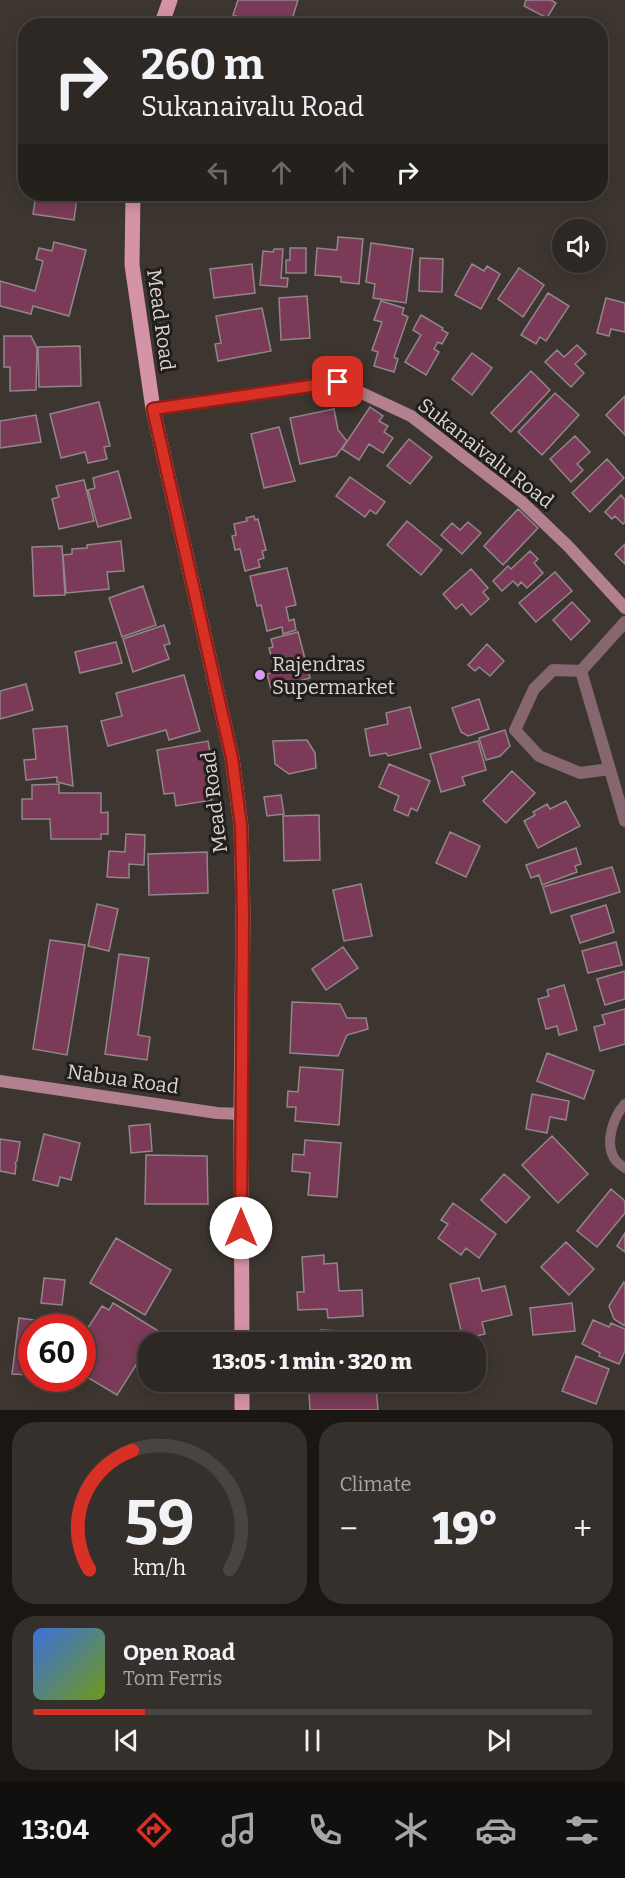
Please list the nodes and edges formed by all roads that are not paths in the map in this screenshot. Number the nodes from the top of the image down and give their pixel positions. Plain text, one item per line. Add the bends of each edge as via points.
1 (170, 0) edge
2 (164, 18) edge
3 (133, 201) edge
4 (153, 409) junction
5 (625, 608) edge
6 (625, 622) edge
7 (581, 671) junction
8 (610, 769) junction
9 (625, 821) edge
10 (0, 1080) edge
11 (625, 1104) edge
12 (241, 1114) junction
13 (625, 1168) edge
14 (242, 1332) edge
15 (242, 1392) edge
16 (242, 1410) edge

1 - 2 main road
3 - 4 main road, Mead Road via 132,265
4 - 5 main road, Sukanaivalu Road via 338,382 411,416 522,502
4 - 12 main road, Mead Road via 232,758 241,826
6 - 7 street
7 - 8 street
7 - 8 street via 553,669 534,689 516,730 539,756 580,773
8 - 9 street
10 - 12 main road, Nabua Road
11 - 13 lane via 618,1111 609,1136 614,1158
12 - 14 main road, Mead Road
15 - 16 main road

